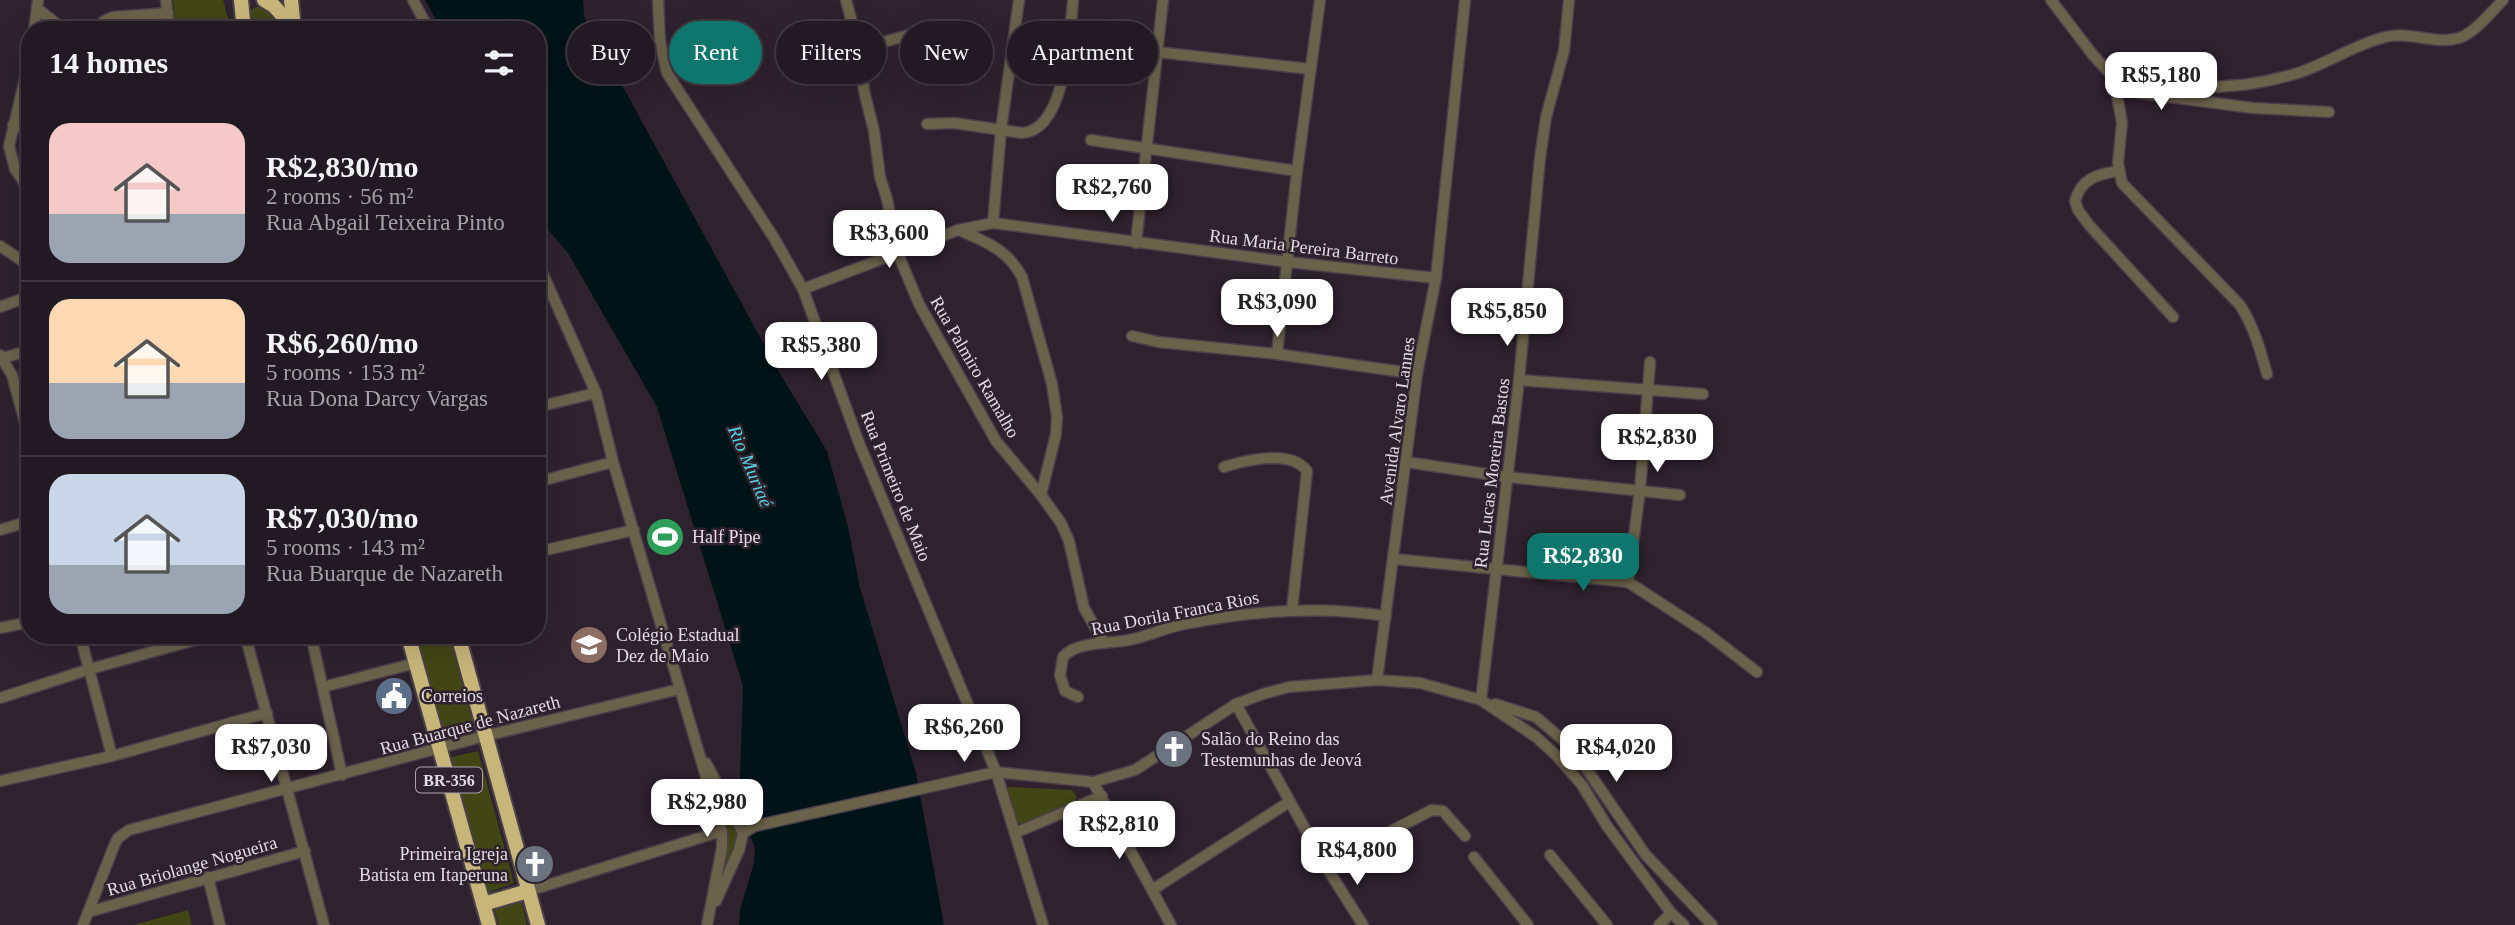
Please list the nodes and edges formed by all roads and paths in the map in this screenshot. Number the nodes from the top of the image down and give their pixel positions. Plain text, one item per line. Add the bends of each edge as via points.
1 (166, 0) edge
2 (241, 0) edge
3 (254, 0) edge
4 (264, 0) edge
5 (277, 0) edge
6 (291, 0) edge
7 (413, 0) edge
8 (658, 0) edge
9 (845, 0) edge
10 (1018, 0) edge
11 (1073, 0) edge
12 (1163, 0) edge
13 (1320, 0) edge
14 (1465, 0) edge
15 (1569, 0) edge
16 (2051, 0) edge
17 (2503, 0) edge
18 (38, 4) edge
19 (168, 13) junction
20 (55, 21) edge
21 (104, 21) edge
22 (168, 21) edge
23 (243, 21) edge
24 (244, 21) edge
25 (287, 21) edge
26 (289, 21) edge
27 (293, 21) edge
28 (424, 21) edge
29 (851, 21) edge
30 (1158, 43) edge
31 (1158, 52) edge
32 (1310, 69) junction
33 (2114, 78) junction
34 (863, 84) edge
35 (1153, 84) edge
36 (21, 93) edge
37 (2159, 96) junction
38 (2329, 112) dead end
39 (927, 124) dead end
40 (13, 125) junction
41 (21, 127) edge
42 (1001, 130) junction
43 (1091, 139) dead end
44 (1146, 148) junction
45 (1297, 171) junction
46 (2119, 171) junction
47 (21, 176) edge
48 (993, 222) junction
49 (958, 230) junction
50 (1136, 243) junction
51 (0, 246) edge
52 (898, 254) junction
53 (21, 260) edge
54 (1288, 262) junction
55 (1436, 278) junction
56 (546, 281) edge
57 (803, 289) junction
58 (21, 299) edge
59 (0, 307) edge
60 (2173, 317) dead end
61 (1132, 336) dead end
62 (21, 352) edge
63 (1277, 354) junction
64 (1, 357) edge
65 (1650, 362) dead end
66 (1417, 374) junction
67 (2267, 374) dead end
68 (12, 375) junction
69 (0, 378) edge
70 (1519, 380) junction
71 (1647, 390) junction
72 (596, 393) junction
73 (1703, 394) dead end
74 (546, 405) edge
75 (21, 408) edge
76 (613, 462) junction
77 (1405, 462) junction
78 (1224, 467) dead end
79 (1507, 477) junction
80 (546, 480) edge
81 (1640, 491) junction
82 (1041, 495) junction
83 (1680, 495) dead end
84 (21, 524) edge
85 (0, 530) edge
86 (634, 530) junction
87 (546, 550) edge
88 (1394, 559) junction
89 (1497, 568) junction
90 (1628, 582) junction
91 (1292, 610) junction
92 (1386, 616) junction
93 (21, 624) edge
94 (0, 628) edge
95 (1104, 643) junction
96 (83, 644) edge
97 (180, 644) edge
98 (248, 644) edge
99 (313, 644) edge
100 (411, 644) edge
101 (460, 644) edge
102 (416, 663) junction
103 (90, 669) junction
104 (1757, 672) dead end
105 (1377, 680) junction
106 (323, 687) junction
107 (680, 689) junction
108 (1078, 697) dead end
109 (0, 698) edge
110 (1481, 700) junction
111 (1236, 704) junction
112 (267, 713) junction
113 (485, 736) junction
114 (440, 749) junction
115 (700, 754) junction
116 (112, 756) junction
117 (996, 772) junction
118 (342, 775) junction
119 (0, 781) edge
120 (1093, 782) junction
121 (289, 788) junction
122 (1102, 796) junction
123 (1289, 802) junction
124 (722, 831) junction
125 (743, 833) junction
126 (1015, 833) junction
127 (1465, 836) dead end
128 (305, 851) junction
129 (1550, 855) dead end
130 (1474, 857) dead end
131 (1325, 865) junction
132 (208, 877) junction
133 (1152, 890) junction
134 (528, 891) junction
135 (483, 904) junction
136 (88, 912) junction
137 (1671, 913) junction
138 (709, 914) junction
139 (83, 925) edge
140 (220, 925) edge
141 (324, 925) edge
142 (489, 925) edge
143 (538, 925) edge
144 (707, 925) edge
145 (1044, 925) edge
146 (1171, 925) edge
147 (1363, 925) edge
148 (1528, 925) edge
149 (1607, 925) edge
150 (1659, 925) edge
151 (1684, 925) edge
152 (1712, 925) edge

1 - 19 street
2 - 23 highway
3 - 24 highway
4 - 25 highway
5 - 26 highway
6 - 27 highway
7 - 28 street
8 - 57 street, Rua Primeiro de Maio via 667,73
9 - 29 street, Rua Palmiro Ramalho
10 - 42 street
11 - 42 street via 1066,71 1046,117 1028,133
12 - 30 street
13 - 32 street
14 - 55 street, Avenida Alvaro Lannes
15 - 70 street, Rua Lucas Moreira Bastos via 1564,51 1540,158
16 - 33 street
17 - 37 street via 2460,38 2389,36 2296,74
18 - 20 street
19 - 21 street
19 - 22 street
31 - 32 street
32 - 45 street
33 - 37 street via 2139,93
33 - 46 street via 2122,122
34 - 52 street, Rua Palmiro Ramalho
35 - 44 street
36 - 40 street
37 - 38 street
39 - 42 street
40 - 41 street
40 - 47 street via 11,159
42 - 48 street
43 - 44 street
44 - 45 street
44 - 50 street
45 - 54 street
46 - 60 street via 2083,183 2075,201 2078,210
46 - 67 street via 2122,183 2240,305
48 - 49 street, Rua Maria Pereira Barreto
48 - 50 street, Rua Maria Pereira Barreto
49 - 52 street, Rua Maria Pereira Barreto
49 - 82 street via 1006,254 1022,277 1032,306 1057,416
50 - 54 street, Rua Maria Pereira Barreto
51 - 53 street
52 - 57 street, Rua Maria Pereira Barreto
52 - 82 street, Rua Palmiro Ramalho via 919,304 990,430
54 - 55 street, Rua Maria Pereira Barreto
54 - 63 street
55 - 66 street, Avenida Alvaro Lannes
56 - 72 street
57 - 117 street, Rua Primeiro de Maio via 859,443
58 - 59 street
61 - 63 street
62 - 64 street
63 - 66 street
64 - 68 street
65 - 71 street
66 - 77 street, Avenida Alvaro Lannes
68 - 69 street
68 - 75 street
70 - 71 street
70 - 79 street, Rua Lucas Moreira Bastos
71 - 73 street
71 - 81 street
72 - 74 street
72 - 76 street
76 - 80 street
76 - 86 street
77 - 79 street
77 - 88 street, Avenida Alvaro Lannes
78 - 91 street via 1270,458 1297,462 1307,471
79 - 81 street
79 - 89 street, Rua Lucas Moreira Bastos
81 - 83 street
81 - 90 street
82 - 95 street, Rua Palmiro Ramalho via 1069,541 1084,608
84 - 85 street
86 - 87 street
86 - 107 street
88 - 89 street
88 - 92 street, Avenida Alvaro Lannes
89 - 90 street
89 - 110 street, Rua Lucas Moreira Bastos
90 - 104 street
91 - 92 street, Rua Dorila Franca Rios
91 - 95 street, Rua Dorila Franca Rios via 1207,620
92 - 105 street, Avenida Alvaro Lannes
93 - 94 street
95 - 108 street, Rua Dorila Franca Rios via 1075,648 1063,657 1061,683 1065,691
96 - 103 street
97 - 103 street
98 - 112 street
99 - 106 street
100 - 102 highway, BR-356
101 - 113 highway, BR-356
102 - 106 street
102 - 114 highway, BR-356
103 - 109 street
103 - 116 street
105 - 110 street via 1420,683
105 - 111 street via 1289,687
106 - 118 street
107 - 113 street, Rua Buarque de Nazareth
107 - 115 street
110 - 137 street via 1536,737 1569,768
110 - 152 street via 1536,717 1557,734 1586,768 1644,854
111 - 120 street via 1135,770
111 - 123 street
112 - 116 street
112 - 121 street
113 - 114 street, Rua Buarque de Nazareth
113 - 134 highway, BR-356
114 - 118 street, Rua Buarque de Nazareth
114 - 135 highway, BR-356
115 - 124 street
115 - 125 street
116 - 119 street
117 - 120 street
117 - 125 street via 755,826
117 - 126 street, Rua Primeiro de Maio
118 - 121 street, Rua Buarque de Nazareth
120 - 122 street
121 - 128 street
121 - 136 street, Rua Buarque de Nazareth via 129,830 118,838
122 - 126 street
122 - 133 street
123 - 131 street
123 - 133 street
124 - 134 street
124 - 138 street
125 - 138 street
126 - 145 street, Rua Primeiro de Maio
127 - 131 street via 1443,811 1432,810
128 - 132 street, Rua Briolange Nogueira
128 - 141 street
129 - 149 street
130 - 148 street
131 - 147 street
132 - 136 street, Rua Briolange Nogueira
132 - 140 street
133 - 146 street
134 - 135 highway
134 - 143 highway, BR-356
135 - 142 highway, BR-356
136 - 139 street
137 - 150 street
137 - 151 street
138 - 144 street

